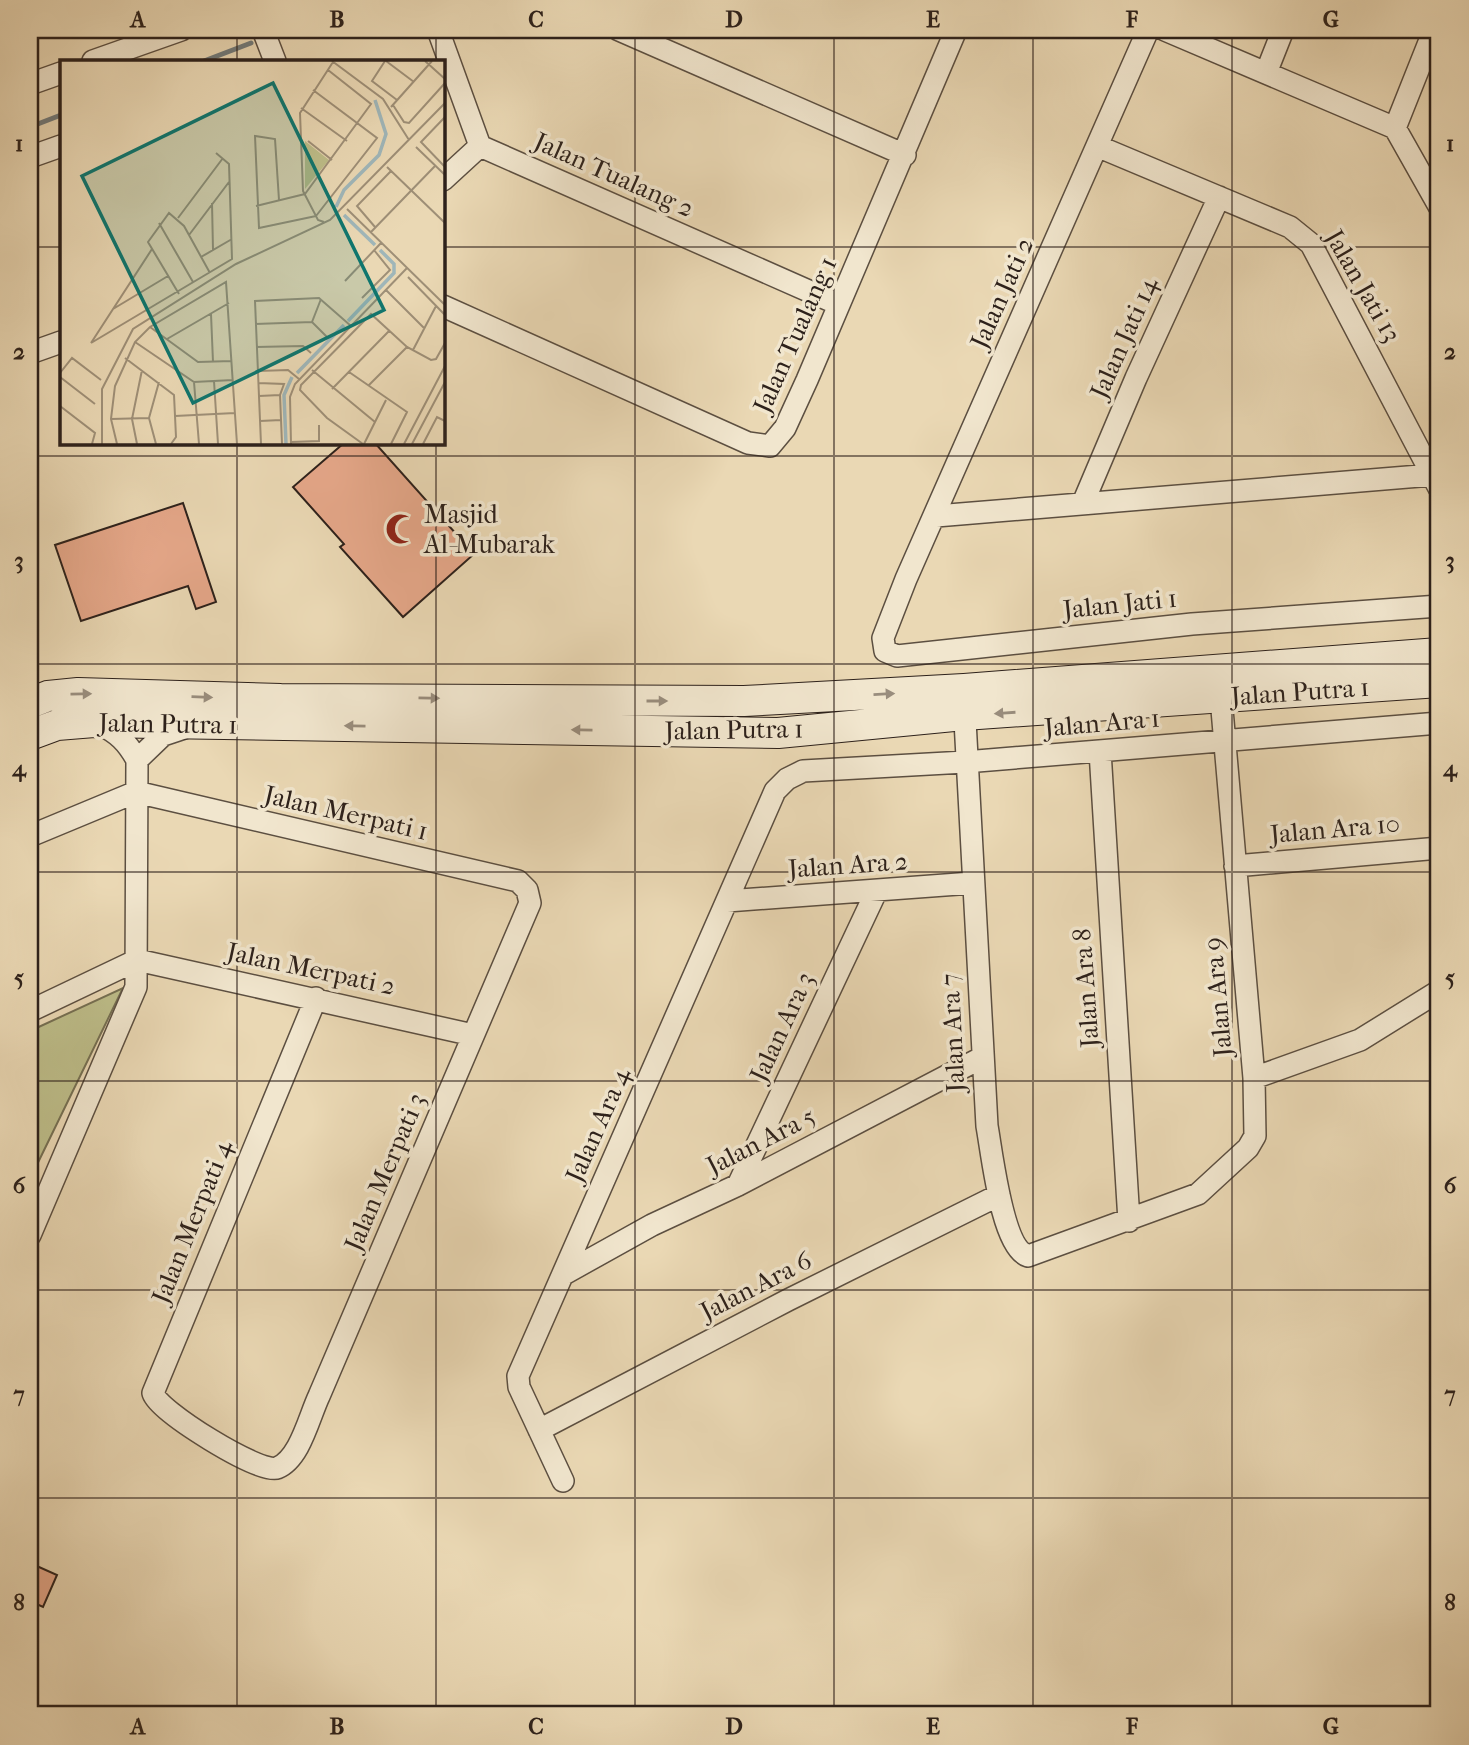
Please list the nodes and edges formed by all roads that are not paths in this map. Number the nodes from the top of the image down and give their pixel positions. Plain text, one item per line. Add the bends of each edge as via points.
1 (181, 30) edge
2 (263, 30) edge
3 (438, 30) edge
4 (619, 30) edge
5 (956, 30) edge
6 (1148, 30) edge
7 (1165, 30) edge
8 (1283, 30) edge
9 (1434, 30) edge
10 (96, 60) edge
11 (275, 60) edge
12 (60, 73) edge
13 (1266, 73) junction
14 (30, 84) edge
15 (1395, 128) junction
16 (60, 146) edge
17 (481, 146) junction
18 (1097, 146) junction
19 (905, 155) junction
20 (30, 157) edge
21 (444, 179) edge
22 (1219, 197) junction
23 (1439, 206) edge
24 (838, 304) junction
25 (444, 306) edge
26 (60, 342) edge
27 (30, 352) edge
28 (1435, 481) edge
29 (1083, 503) junction
30 (936, 516) junction
31 (906, 579) joint
32 (1439, 606) edge
33 (1439, 653) edge
34 (1439, 682) edge
35 (1221, 698) junction
36 (964, 702) junction
37 (30, 703) edge
38 (94, 722) junction
39 (1439, 723) edge
40 (196, 724) junction
41 (30, 735) edge
42 (1225, 740) junction
43 (1100, 751) junction
44 (137, 760) junction
45 (965, 762) junction
46 (136, 792) junction
47 (775, 792) joint
48 (30, 835) edge
49 (1439, 848) edge
50 (1235, 866) junction
51 (972, 883) junction
52 (876, 892) junction
53 (727, 901) junction
54 (530, 903) joint
55 (137, 960) junction
56 (1439, 990) edge
57 (316, 998) junction
58 (30, 1011) edge
59 (473, 1034) junction
60 (983, 1057) junction
61 (1254, 1078) junction
62 (738, 1185) junction
63 (999, 1195) junction
64 (1129, 1221) junction
65 (30, 1235) edge
66 (564, 1273) junction
67 (539, 1430) junction
68 (290, 1462) joint
69 (563, 1480) dead end

1 - 10 street
2 - 11 street
3 - 17 street
4 - 19 street
5 - 19 street, Jalan Tualang 1
6 - 18 street, Jalan Jati 2
7 - 13 street
8 - 13 street
9 - 15 street
12 - 14 street
13 - 15 street
15 - 23 street
16 - 20 street
17 - 21 street
17 - 24 street, Jalan Tualang 2
18 - 22 street, Jalan Jati 13
18 - 30 street, Jalan Jati 2
19 - 24 street, Jalan Tualang 1
22 - 28 street, Jalan Jati 13 via 1290,227 1311,244
22 - 29 street, Jalan Jati 14
24 - 25 street, Jalan Tualang 1 via 785,428 770,446 759,446
26 - 27 street
28 - 29 street
29 - 30 street
30 - 31 street, Jalan Jati 2
31 - 32 street, Jalan Jati 1 via 883,638 890,655 1192,624
33 - 36 main road, Jalan Putra 1
34 - 35 main road, Jalan Putra 1
35 -> 36 main road, Jalan Putra 1
35 - 42 street, Jalan Ara 9
37 -> 36 main road, Jalan Putra 1 via 78,693 281,699
36 -> 40 main road, Jalan Putra 1 via 778,733
36 - 45 street, Jalan Ara 7
38 - 40 main road, Jalan Putra 1
38 - 41 main road, Jalan Putra 1 via 57,725
38 - 44 street via 127,742
39 - 42 street, Jalan Ara 1
40 - 44 street via 163,735
42 - 43 street, Jalan Ara 1
42 - 50 street, Jalan Ara 9
43 - 45 street, Jalan Ara 1
43 - 64 street, Jalan Ara 8
44 - 46 street
45 - 47 street, Jalan Ara 1 via 803,772 787,779
45 - 51 street, Jalan Ara 7
46 - 48 street
46 - 54 street, Jalan Merpati 1 via 518,881 527,890
46 - 55 street
47 - 53 street, Jalan Ara 4
49 - 50 street, Jalan Ara 10
50 - 61 street, Jalan Ara 9
51 - 52 street, Jalan Ara 2
51 - 60 street, Jalan Ara 7
52 - 53 street, Jalan Ara 2
52 - 62 street, Jalan Ara 3
53 - 66 street, Jalan Ara 4
54 - 59 street, Jalan Merpati 3
55 - 57 street, Jalan Merpati 2
55 - 58 street
55 - 65 street via 136,986
56 - 61 street via 1360,1040
57 - 59 street, Jalan Merpati 2
57 - 68 street, Jalan Merpati 4 via 153,1393 159,1404 263,1469 275,1470
59 - 68 street, Jalan Merpati 3
60 - 62 street, Jalan Ara 5
60 - 63 street, Jalan Ara 7 via 987,1126
61 - 64 street, Jalan Ara 9 via 1255,1136 1248,1148 1198,1194
62 - 66 street, Jalan Ara 5
63 - 64 street, Jalan Ara 7 via 1015,1248 1028,1256
63 - 67 street, Jalan Ara 6
66 - 67 street, Jalan Ara 4 via 517,1380
67 - 69 street, Jalan Ara 4

